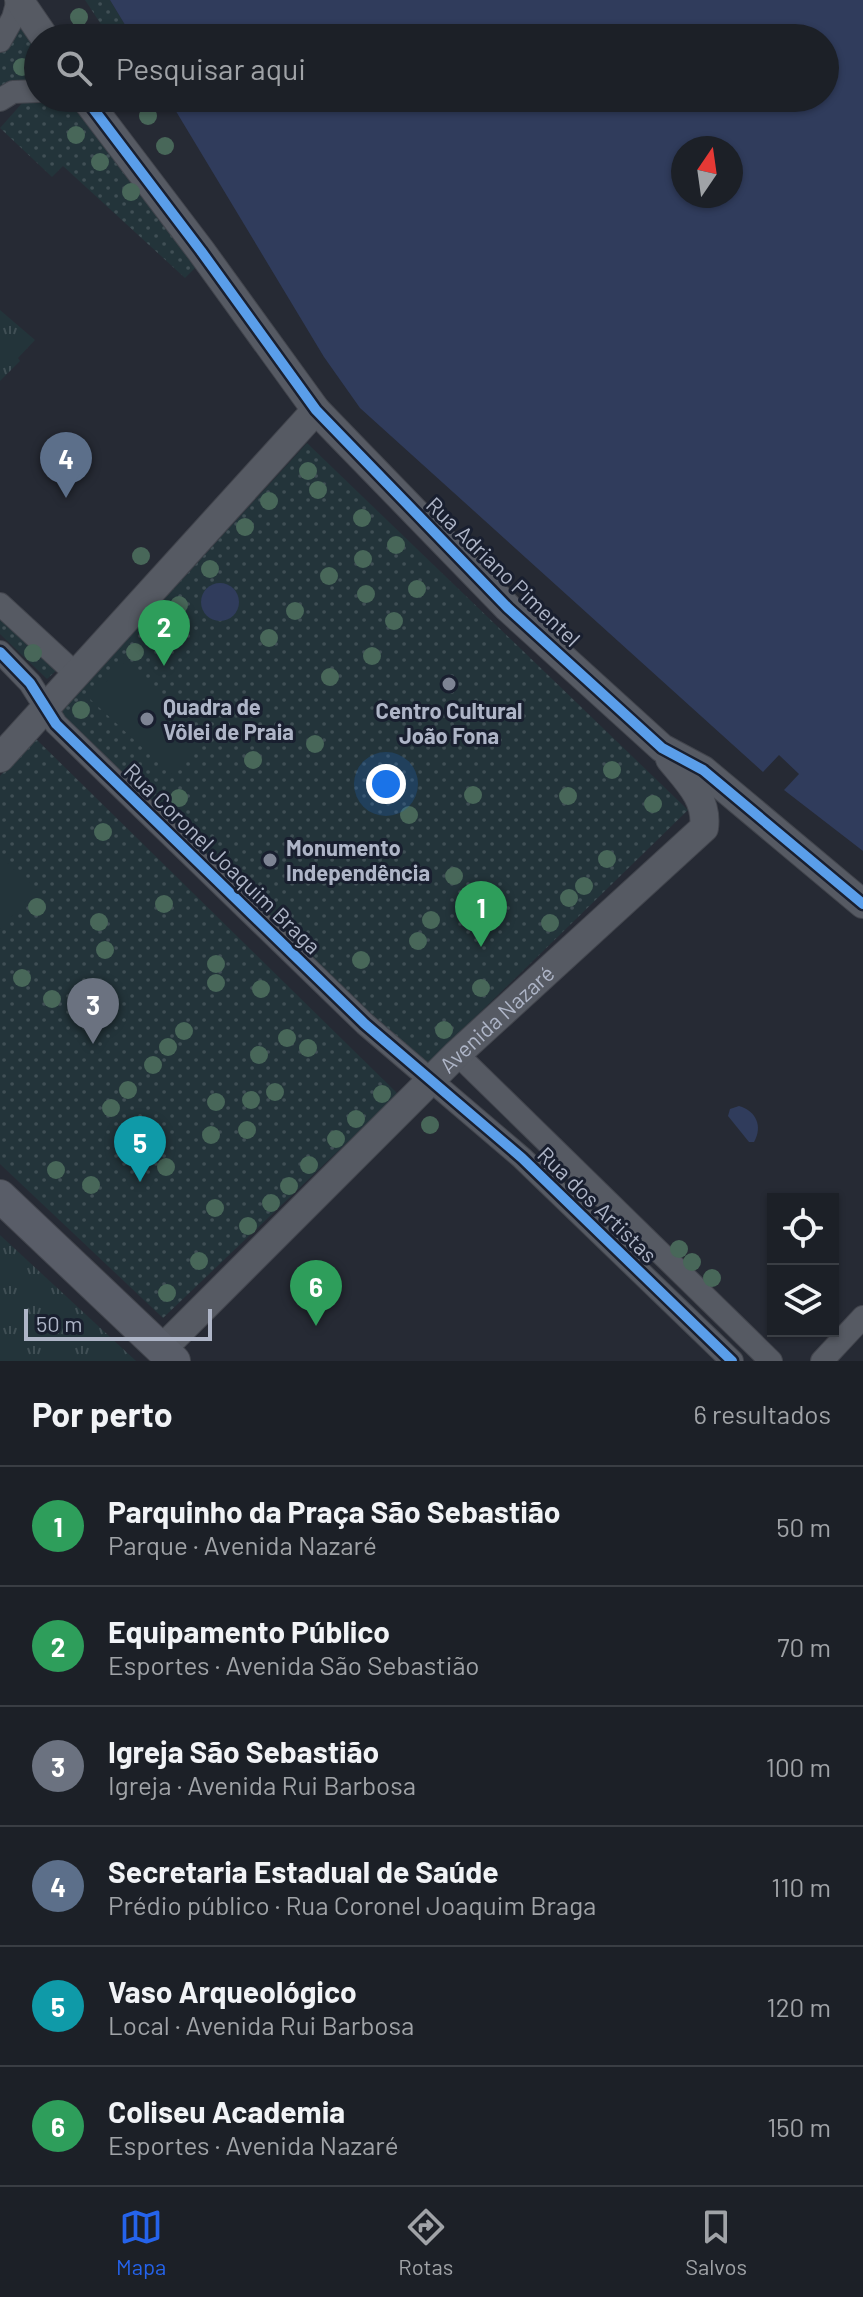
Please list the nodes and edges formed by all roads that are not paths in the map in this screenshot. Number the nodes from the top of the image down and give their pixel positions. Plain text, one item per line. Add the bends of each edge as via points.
1 (19, 0) edge
2 (35, 24) edge
3 (0, 41) edge
4 (24, 92) edge
5 (0, 100) edge
6 (92, 112) edge
7 (316, 410) junction
8 (0, 604) edge
9 (0, 652) edge
10 (77, 675) junction
11 (45, 708) junction
12 (662, 748) junction
13 (0, 758) edge
14 (863, 904) edge
15 (457, 1054) junction
16 (432, 1080) junction
17 (0, 1196) edge
18 (863, 1317) edge
19 (168, 1355) edge
20 (732, 1361) edge
21 (771, 1361) edge
22 (822, 1361) edge

1 - 2 street
1 - 3 street
4 - 5 street
6 - 7 street, Rua Adriano Pimentel
7 - 10 street
7 - 12 street, Rua Adriano Pimentel via 508,608
8 - 10 street
9 - 11 street, Rua Coronel Joaquim Braga
10 - 11 street
11 - 13 street
11 - 16 street, Rua Coronel Joaquim Braga via 365,1024
12 - 14 street, Rua Adriano Pimentel via 703,770
12 - 15 street, Avenida Nazaré via 699,796 706,814 704,828
15 - 16 street, Avenida Nazaré
15 - 21 street, Rua dos Artistas
16 - 19 street, Avenida Nazaré
16 - 20 street, Rua dos Artistas via 522,1158
17 - 19 main road
18 - 22 street

